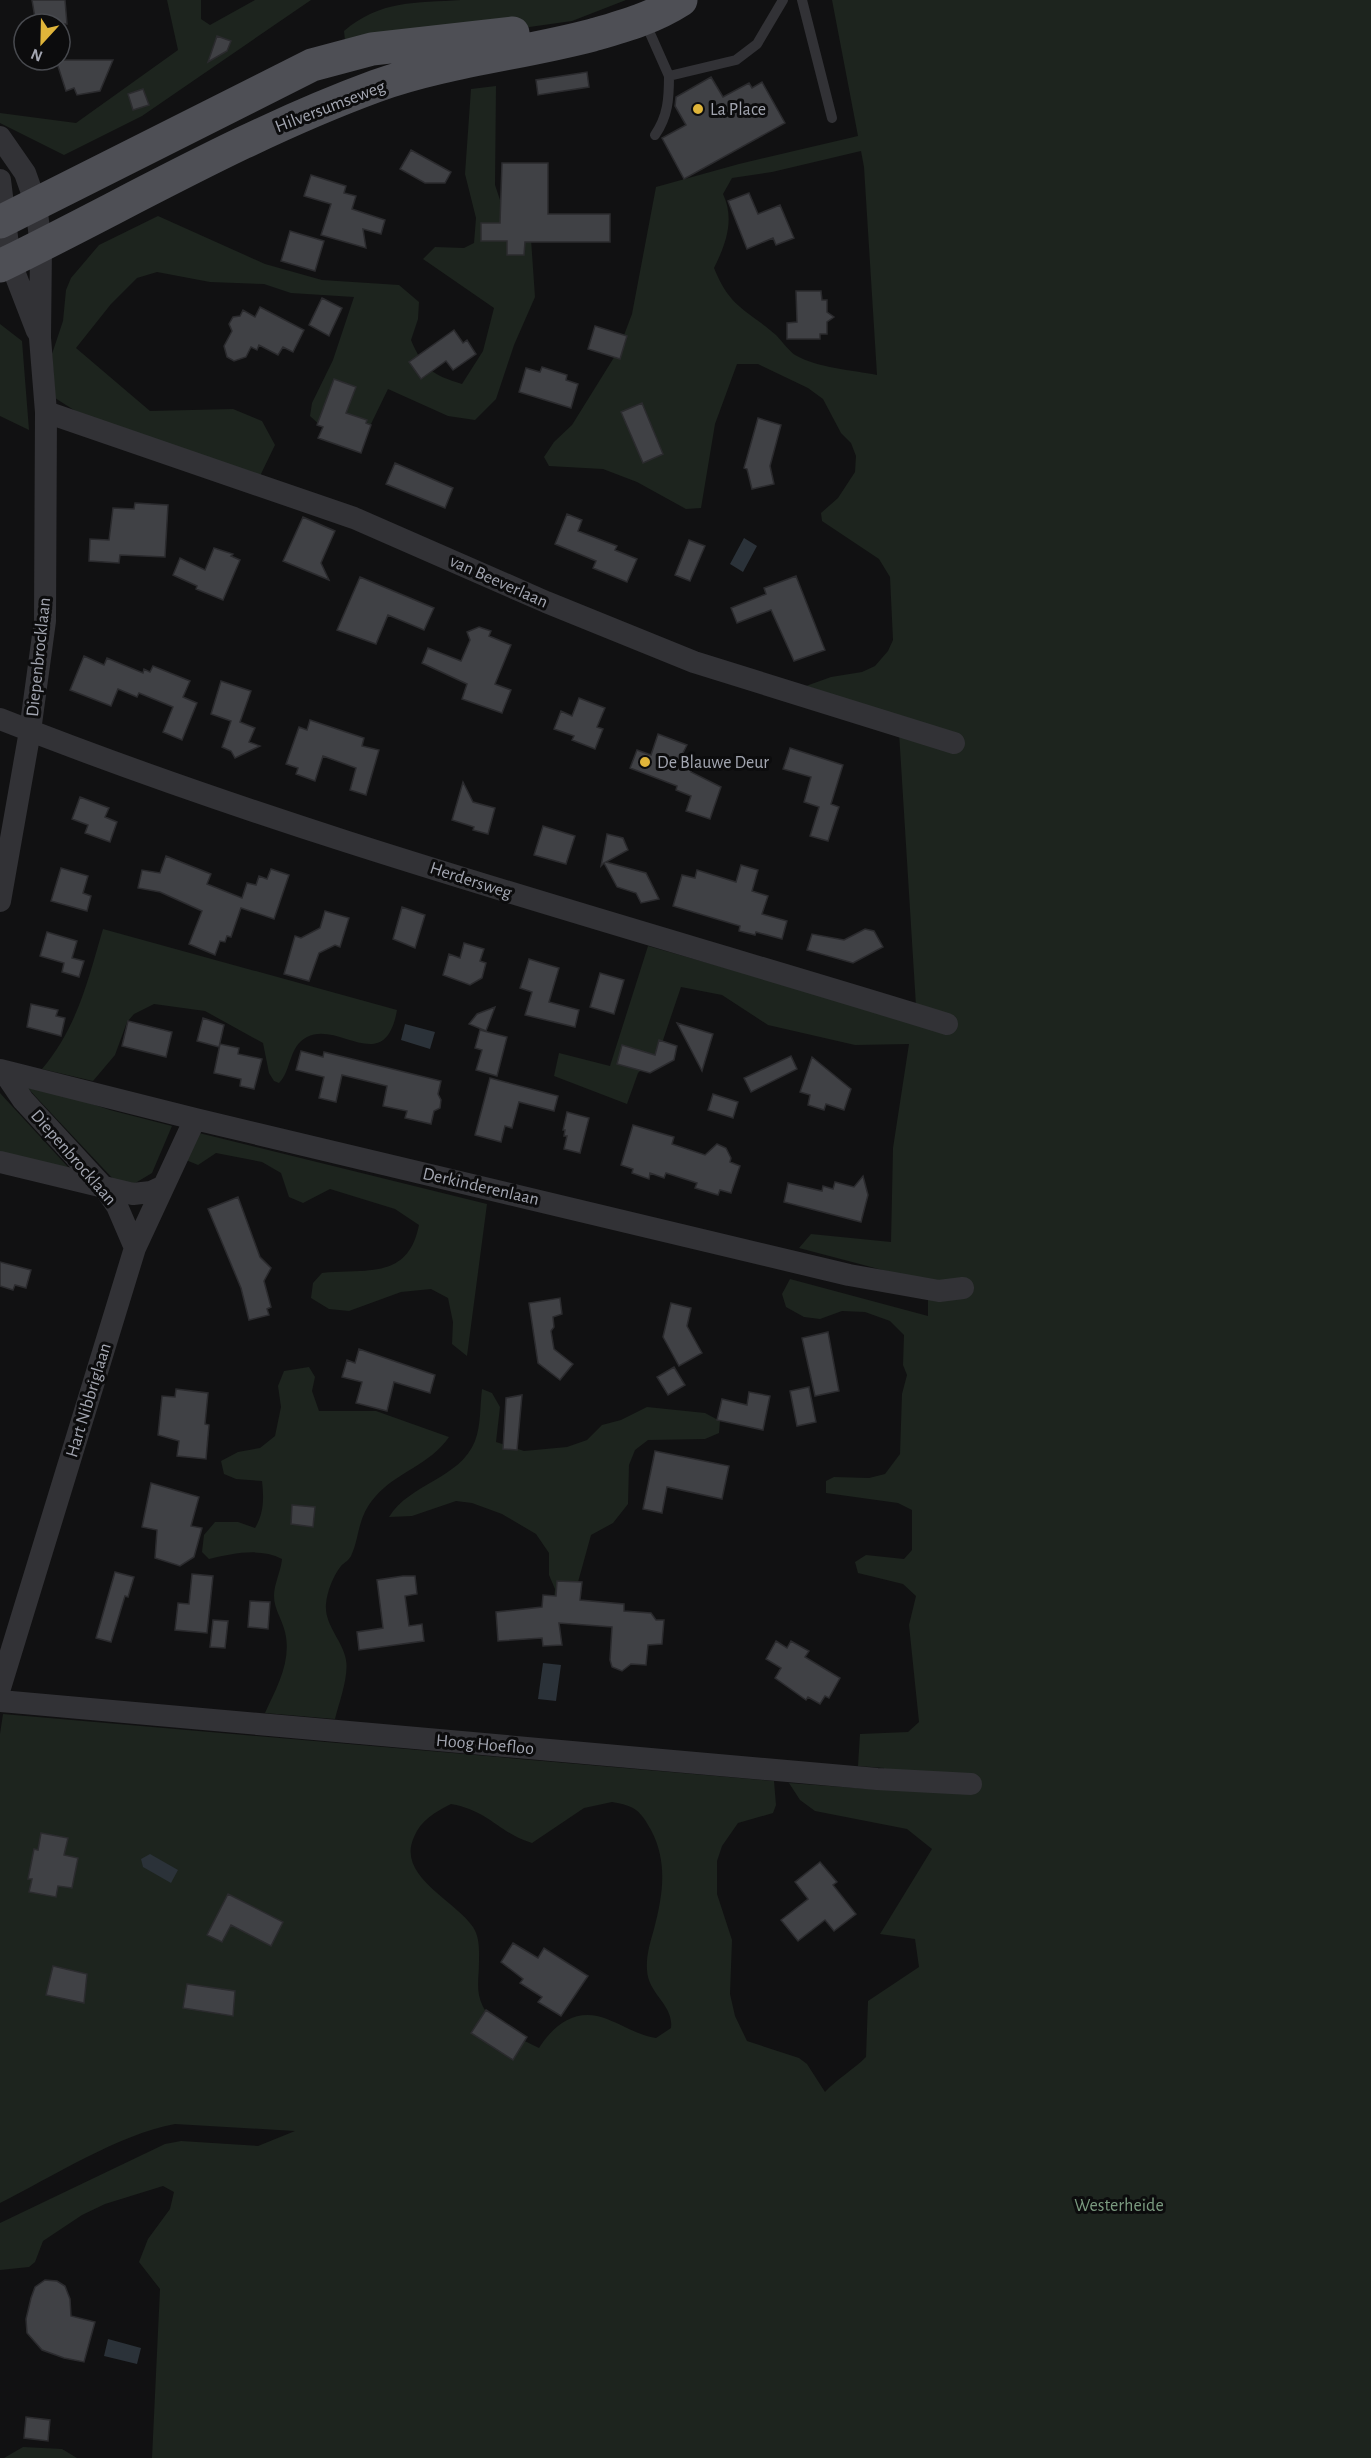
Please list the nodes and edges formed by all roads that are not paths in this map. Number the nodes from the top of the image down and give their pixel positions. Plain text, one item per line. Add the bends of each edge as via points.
1 (681, 0) edge
2 (783, 0) edge
3 (802, 0) edge
4 (642, 8) edge
5 (669, 76) junction
6 (832, 118) dead end
7 (655, 135) dead end
8 (0, 137) edge
9 (0, 180) edge
10 (36, 204) junction
11 (2, 221) edge
12 (41, 247) junction
13 (5, 264) edge
14 (40, 338) junction
15 (46, 412) junction
16 (0, 719) edge
17 (30, 731) junction
18 (954, 743) dead end
19 (0, 901) edge
20 (947, 1024) dead end
21 (2, 1071) edge
22 (195, 1119) junction
23 (0, 1162) edge
24 (164, 1186) junction
25 (106, 1190) junction
26 (135, 1248) junction
27 (963, 1288) dead end
28 (0, 1688) edge
29 (0, 1701) edge
30 (971, 1784) dead end

1 - 4 main road, Hilversumseweg
2 - 5 lane via 757,44 736,60
3 - 6 lane
4 - 5 lane
4 - 10 main road, Hilversumseweg via 578,25 372,50 312,65
4 - 12 main road, Hilversumseweg via 540,49 456,63 379,85 271,128
5 - 7 lane via 665,120
8 - 10 street, Diepenbrocklaan via 25,173
9 - 11 street, Diepenbrocklaan
10 - 11 main road, Hilversumseweg
10 - 12 street, Diepenbrocklaan
11 - 13 street, Diepenbrocklaan
12 - 13 main road, Hilversumseweg
12 - 14 street, Diepenbrocklaan
13 - 14 street, Diepenbrocklaan
14 - 15 street, Diepenbrocklaan
15 - 17 street, Diepenbrocklaan via 45,621
15 - 18 street, van Beeverlaan via 354,518 694,662
16 - 17 street, Herdersweg
17 - 19 street, Diepenbrocklaan
17 - 20 street, Herdersweg via 218,800 620,927
21 - 22 street, Derkinderenlaan
21 - 25 street, Diepenbrocklaan via 23,1100
22 - 24 street, Hart Nibbriglaan
22 - 27 street, Derkinderenlaan via 849,1275 939,1291
23 - 25 street
24 - 25 street via 133,1194
24 - 26 street, Hart Nibbriglaan
25 - 26 street, Diepenbrocklaan
26 - 28 street, Hart Nibbriglaan
29 - 30 street, Hoog Hoefloo via 877,1779

